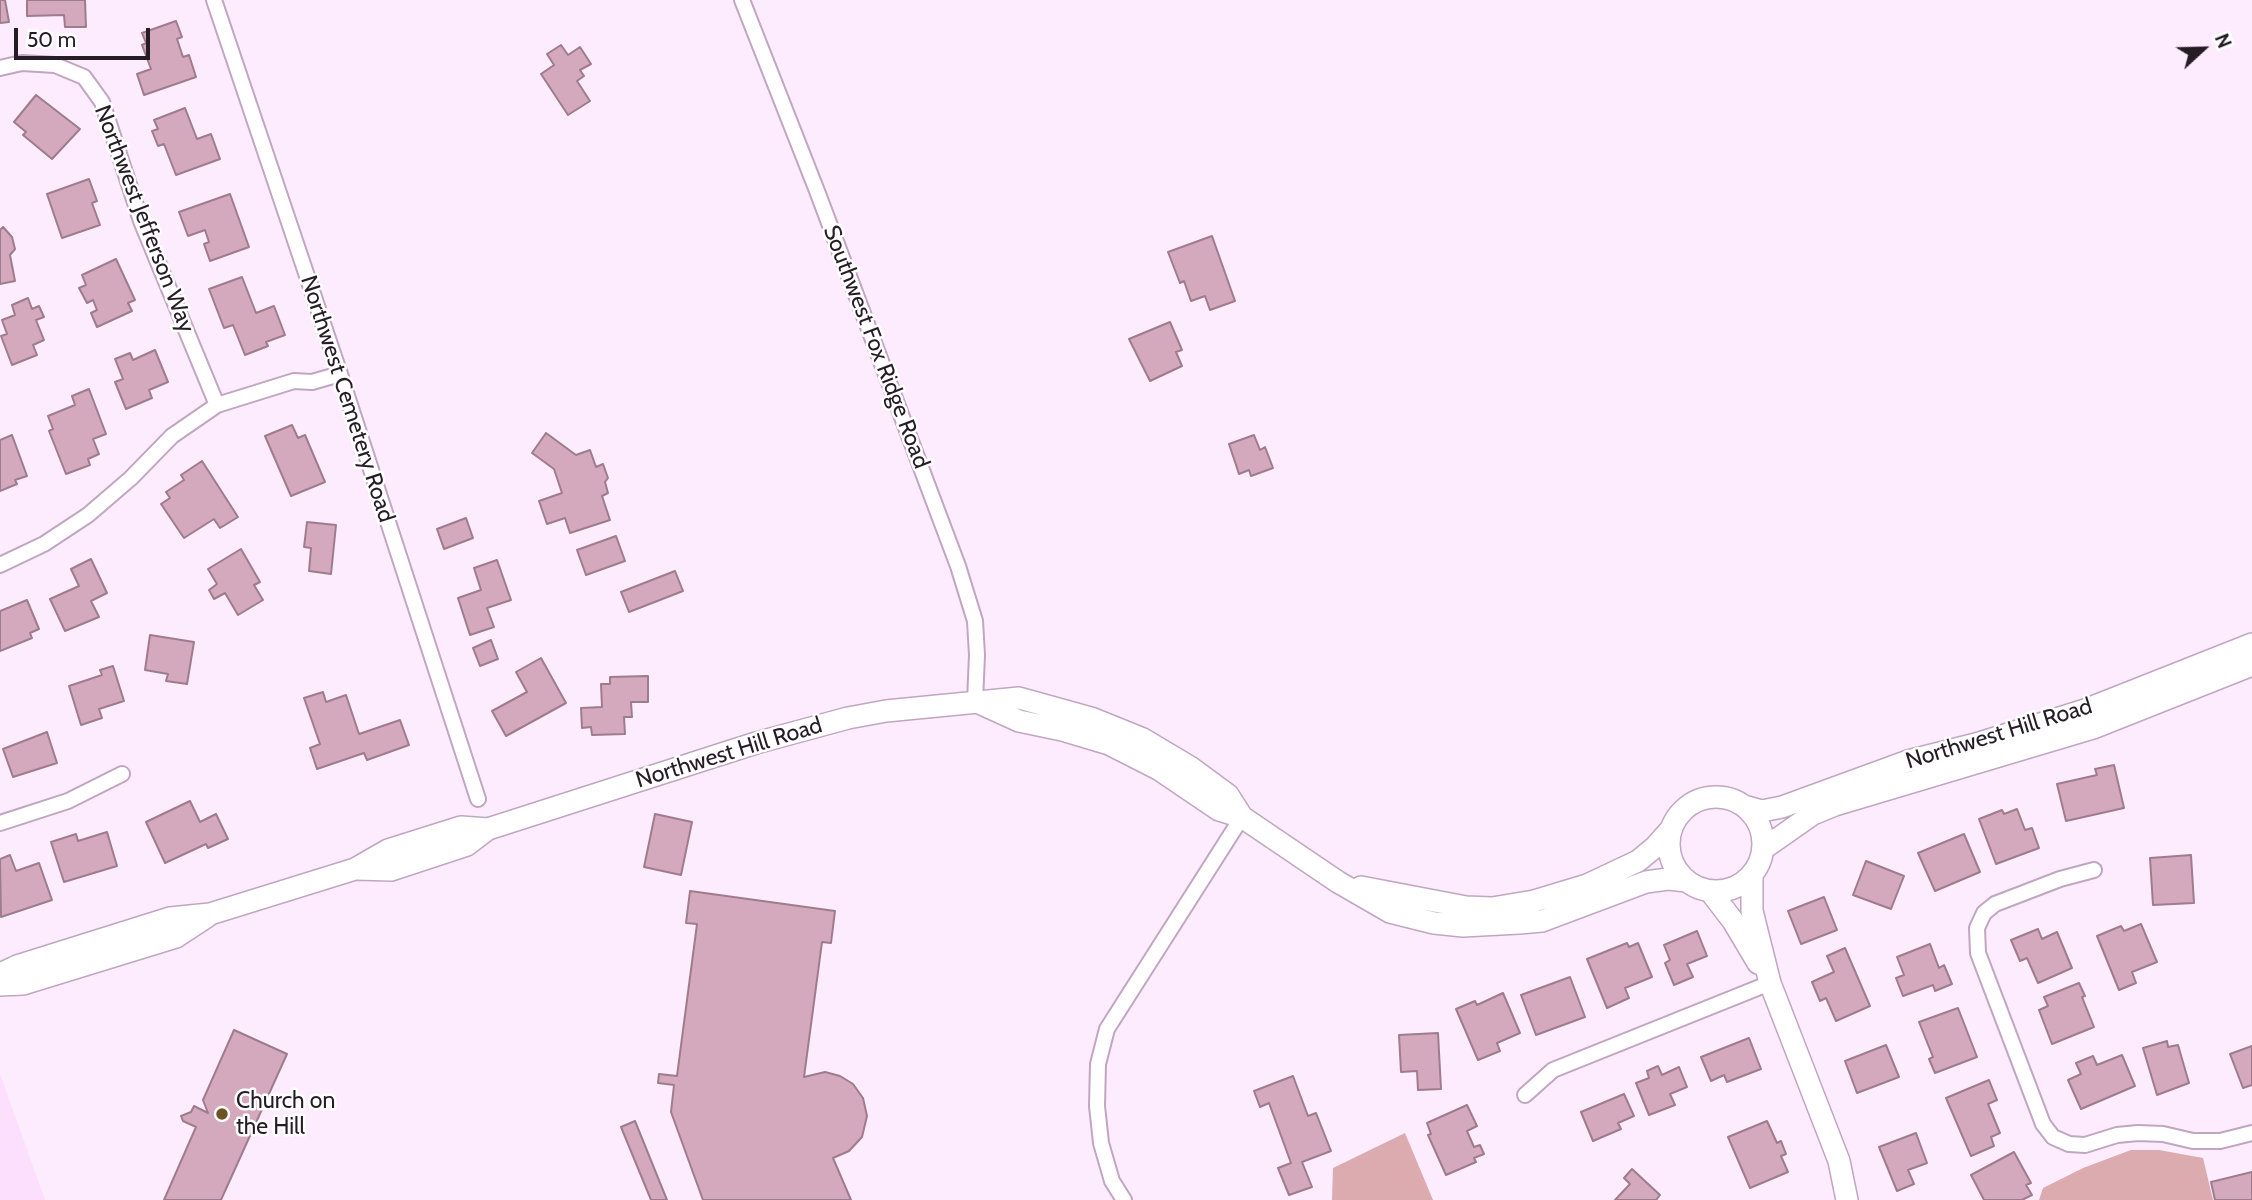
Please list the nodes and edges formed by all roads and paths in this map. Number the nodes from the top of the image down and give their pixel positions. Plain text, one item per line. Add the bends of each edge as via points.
1 (214, 0) edge
2 (742, 0) edge
3 (0, 68) edge
4 (340, 374) junction
5 (217, 405) junction
6 (0, 565) edge
7 (2252, 644) edge
8 (2252, 665) edge
9 (975, 701) junction
10 (122, 774) dead end
11 (478, 799) dead end
12 (1744, 806) junction
13 (1242, 817) junction
14 (0, 823) edge
15 (1672, 828) junction
16 (1763, 849) junction
17 (2094, 870) dead end
18 (1752, 875) junction
19 (1687, 881) junction
20 (1338, 882) junction
21 (1710, 891) junction
22 (210, 914) junction
23 (0, 974) edge
24 (1770, 983) junction
25 (0, 985) edge
26 (1525, 1095) dead end
27 (2252, 1133) edge
28 (1124, 1200) edge
29 (1847, 1200) edge

1 - 4 street, Northwest Cemetery Road
2 - 9 street, Southwest Fox Ridge Road via 955,559 975,621
3 - 5 street, Northwest Jefferson Way via 55,65 84,77 102,103 141,221
4 - 5 street via 312,382 294,381
4 - 11 street, Northwest Cemetery Road
5 - 6 street via 172,436 88,515
7 - 12 main road, Northwest Hill Road via 2085,710 1908,761 1782,807 1762,811
8 - 16 main road, Northwest Hill Road via 2093,728 1835,805 1813,814
9 - 13 main road via 1019,721 1110,744 1160,770 1219,810
9 - 22 main road, Northwest Hill Road via 848,718 756,743 488,829 467,845 391,870 355,869
10 - 14 street via 68,800
12 - 15 main road via 1731,799 1702,799 1689,805
12 - 16 main road via 1759,825
13 - 20 main road
13 - 28 street via 1107,1029 1098,1065 1097,1106 1101,1143 1112,1181
15 - 19 main road via 1671,857
15 - 20 main road via 1638,861 1534,901 1466,907
16 - 18 main road
17 - 27 street via 1995,904 1977,928 1978,953 2043,1124 2053,1137 2085,1145 2138,1133 2220,1141
18 - 21 main road via 1740,885
18 - 24 main road via 1752,911
19 - 20 main road via 1646,882 1542,920 1490,926 1434,922 1390,912
19 - 21 main road
21 - 24 main road
22 - 23 main road, Northwest Hill Road via 170,918
22 - 25 main road, Northwest Hill Road via 176,937 23,984
24 - 26 street via 1553,1070
24 - 29 main road via 1839,1161

